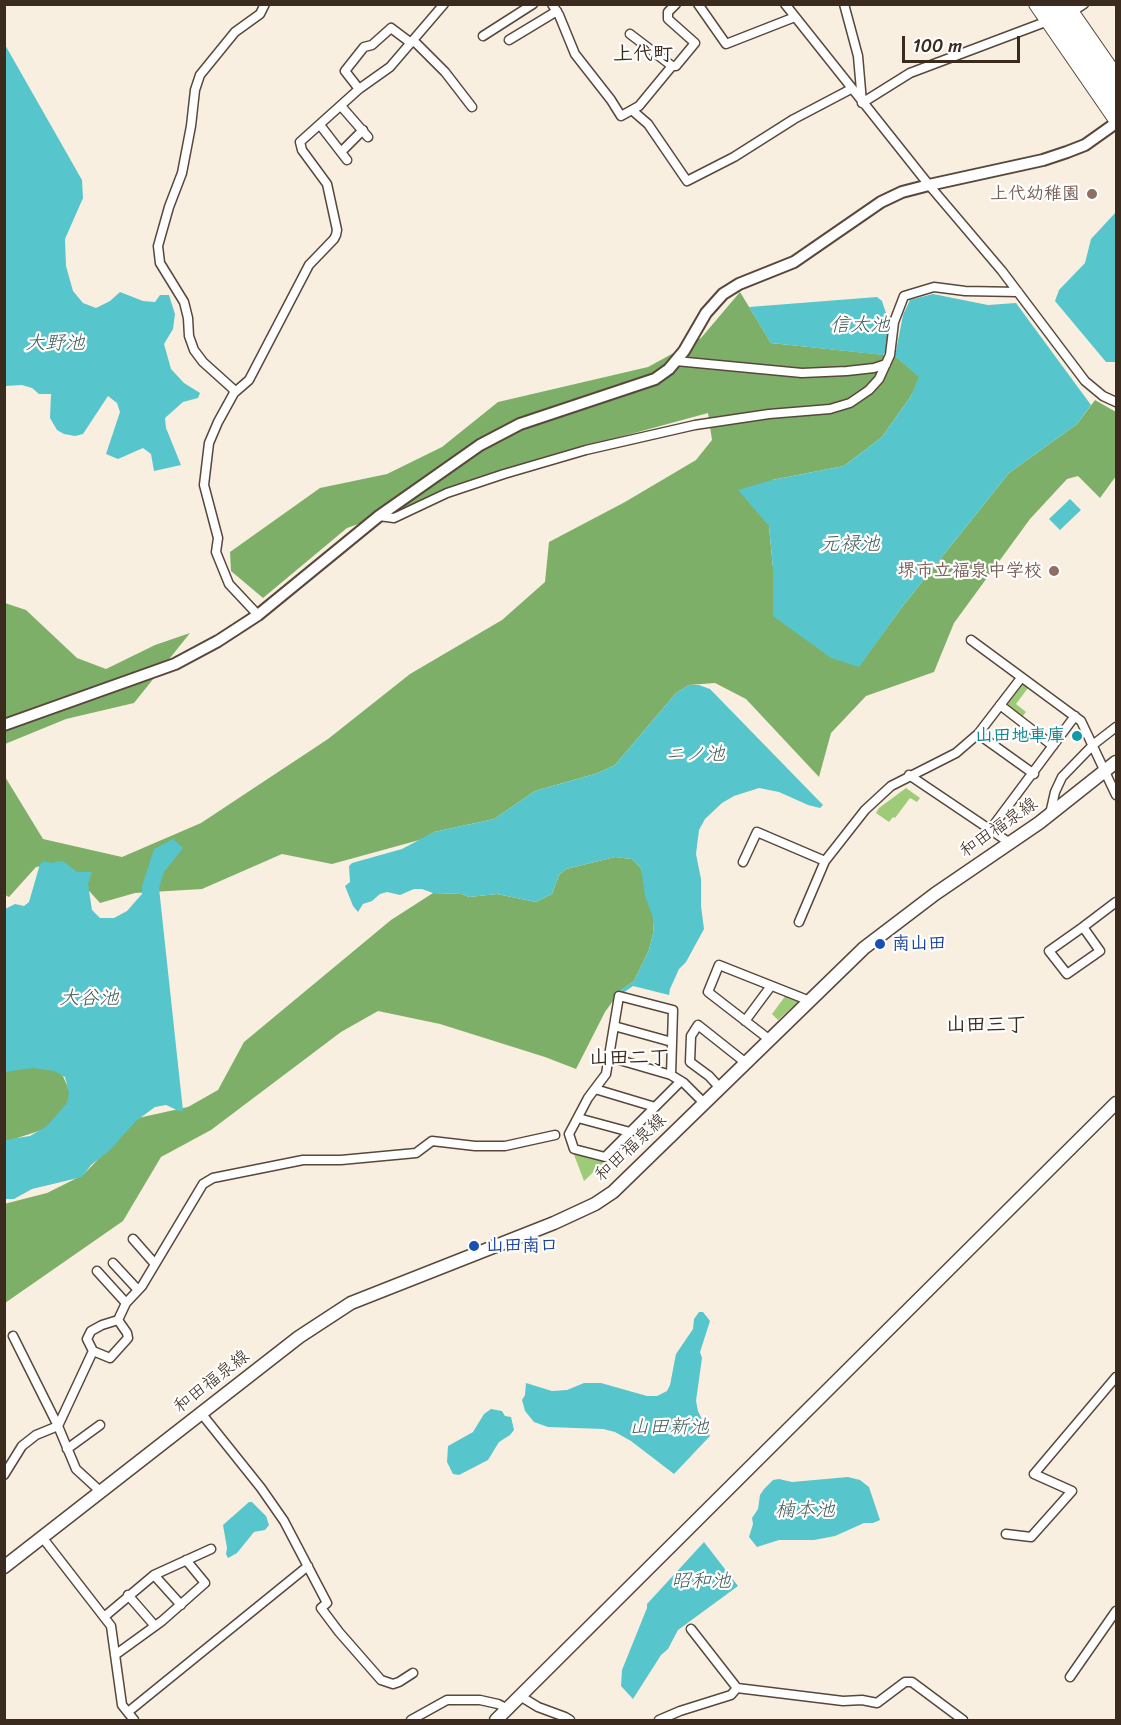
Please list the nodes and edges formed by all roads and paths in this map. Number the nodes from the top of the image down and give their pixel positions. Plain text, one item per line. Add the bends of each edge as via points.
1 (265, 4) edge
2 (444, 4) edge
3 (533, 4) edge
4 (676, 4) edge
5 (698, 4) edge
6 (785, 4) edge
7 (844, 4) edge
8 (1036, 4) edge
9 (1044, 4) edge
10 (1058, 4) edge
11 (1074, 7) edge
12 (554, 8) edge
13 (795, 17) junction
14 (510, 19) junction
15 (1048, 21) junction
16 (520, 34) junction
17 (630, 34) dead end
18 (483, 36) dead end
19 (509, 40) dead end
20 (412, 42) junction
21 (672, 66) junction
22 (1116, 76) edge
23 (1116, 87) edge
24 (359, 89) junction
25 (851, 89) junction
26 (862, 102) junction
27 (341, 106) junction
28 (1116, 106) edge
29 (472, 107) dead end
30 (633, 111) junction
31 (1116, 122) edge
32 (321, 125) junction
33 (341, 152) junction
34 (347, 160) dead end
35 (929, 185) junction
36 (1018, 292) junction
37 (676, 361) junction
38 (886, 364) junction
39 (234, 393) junction
40 (1116, 402) edge
41 (379, 516) junction
42 (258, 615) junction
43 (971, 640) dead end
44 (1021, 678) junction
45 (1000, 705) junction
46 (1076, 716) junction
47 (4, 725) edge
48 (1116, 727) edge
49 (978, 734) junction
50 (1094, 744) junction
51 (1053, 746) junction
52 (1112, 766) edge
53 (1034, 774) junction
54 (909, 775) junction
55 (1116, 795) edge
56 (1050, 814) junction
57 (990, 830) junction
58 (1010, 843) junction
59 (825, 861) junction
60 (743, 862) dead end
61 (1116, 902) edge
62 (799, 922) dead end
63 (1083, 927) junction
64 (771, 986) junction
65 (810, 1001) junction
66 (745, 1021) junction
67 (614, 1026) junction
68 (770, 1040) junction
69 (672, 1042) junction
70 (609, 1057) junction
71 (746, 1063) junction
72 (671, 1075) junction
73 (681, 1081) junction
74 (720, 1088) junction
75 (595, 1089) junction
76 (704, 1103) junction
77 (1116, 1103) edge
78 (655, 1107) junction
79 (578, 1118) junction
80 (630, 1132) junction
81 (555, 1136) dead end
82 (133, 1239) dead end
83 (113, 1263) dead end
84 (155, 1264) junction
85 (97, 1271) dead end
86 (138, 1290) junction
87 (126, 1303) junction
88 (118, 1320) junction
89 (13, 1336) dead end
90 (93, 1351) junction
91 (1116, 1377) edge
92 (201, 1413) junction
93 (100, 1425) dead end
94 (58, 1426) junction
95 (67, 1449) junction
96 (4, 1475) edge
97 (101, 1492) junction
98 (1006, 1534) dead end
99 (42, 1537) junction
100 (211, 1549) dead end
101 (186, 1560) junction
102 (308, 1566) junction
103 (4, 1567) edge
104 (154, 1575) junction
105 (128, 1596) junction
106 (181, 1605) junction
107 (1116, 1611) edge
108 (104, 1617) junction
109 (155, 1626) junction
110 (691, 1629) dead end
111 (115, 1655) junction
112 (413, 1672) dead end
113 (1070, 1677) dead end
114 (737, 1688) junction
115 (520, 1696) junction
116 (508, 1709) junction
117 (128, 1712) junction
118 (134, 1720) edge
119 (411, 1720) edge
120 (496, 1720) edge
121 (570, 1720) edge
122 (659, 1720) edge
123 (963, 1720) edge

1 - 39 street via 260,14 235,32 201,75 195,90 182,173 158,246 160,263 184,302 194,350
2 - 20 street
3 - 14 street
4 - 21 street via 668,12 668,19 695,43
5 - 13 street via 726,44
6 - 13 street
7 - 26 street via 858,56
8 - 15 main road
9 - 28 main road
10 - 23 main road
11 - 22 main road
12 - 16 street
12 - 30 street via 575,54 621,116
13 - 25 street
14 - 16 street
14 - 18 street
15 - 26 street via 910,73
15 - 31 main road
16 - 19 street
17 - 21 street
20 - 24 street via 390,67
20 - 24 street via 391,28 364,47 345,71
20 - 29 street via 445,72
21 - 30 street
24 - 27 street
25 - 26 street
25 - 30 street via 687,181 648,123
26 - 35 street
27 - 32 street
27 - 33 street via 366,133
31 - 35 street via 1085,145 1067,152
32 - 33 street
32 - 39 street via 300,142 327,184 336,235 309,265 249,380
33 - 34 street
35 - 36 street
35 - 37 street via 881,202 794,262 723,294 706,313
36 - 38 street via 934,287 904,296 894,322
36 - 40 street via 1085,381
37 - 38 street via 802,373
37 - 41 street via 655,379 520,424 480,445
38 - 41 street via 868,390 850,403 830,409 729,419 586,450 447,493 394,518
39 - 42 street via 209,443 204,485 218,538 216,552 230,584
41 - 42 street
42 - 47 street via 175,664
43 - 44 street
44 - 45 street
44 - 46 street
45 - 49 street
45 - 51 street
46 - 50 street
46 - 51 street
48 - 50 street
49 - 53 street
49 - 54 street via 956,753
50 - 52 street
50 - 56 street via 1062,777
51 - 53 street
52 - 55 street
52 - 56 main road, 和田福泉線
53 - 57 street
54 - 57 street
54 - 59 street via 865,810
56 - 58 main road, 和田福泉線
57 - 58 street
58 - 65 main road, 和田福泉線 via 869,944
59 - 60 street via 757,832
59 - 62 street
61 - 63 street
63 - 63 street via 1100,951 1067,974 1049,951
64 - 65 street
64 - 66 street
64 - 66 street via 719,965 708,992
65 - 68 main road, 和田福泉線
66 - 68 street
67 - 69 street
67 - 69 street via 619,996 673,1010
67 - 70 street
68 - 71 main road, 和田福泉線
69 - 72 street
70 - 72 street
70 - 75 street via 606,1074
71 - 74 main road, 和田福泉線
71 - 74 street via 698,1025 691,1035 690,1062
72 - 73 street
73 - 76 street
73 - 78 street
74 - 76 main road, 和田福泉線
75 - 78 street
75 - 79 street
76 - 92 main road, 和田福泉線 via 613,1192 595,1204 351,1303 299,1337
77 - 115 main road
78 - 80 street
79 - 80 street
79 - 80 street via 569,1134 574,1149 605,1157
81 - 84 street via 505,1146 432,1141 416,1153 303,1160 213,1178 203,1184
82 - 84 street
83 - 86 street
84 - 86 street
85 - 87 street
86 - 87 street
87 - 88 street
88 - 90 street via 91,1331 87,1339
88 - 90 street via 128,1338 111,1358
89 - 94 street
90 - 94 street
91 - 98 street via 1034,1474 1072,1491 1031,1537
92 - 97 main road, 和田福泉線
92 - 102 street via 261,1488
93 - 95 street
94 - 95 street
94 - 96 street via 22,1446
95 - 97 street via 76,1469
97 - 99 main road, 和田福泉線
99 - 103 main road, 和田福泉線
99 - 108 street
100 - 101 street
101 - 104 street
101 - 106 street via 205,1582
102 - 112 street via 327,1603 321,1608 381,1680 393,1684
102 - 117 street
104 - 105 street
104 - 106 street
105 - 108 street
105 - 109 street
106 - 109 street
107 - 113 street
108 - 111 street via 111,1626
109 - 111 street
110 - 114 street
111 - 117 street via 122,1705
114 - 122 street via 731,1695
114 - 123 street via 877,1703 905,1682 912,1682
115 - 116 main road
115 - 121 street
116 - 119 street via 480,1700 447,1700
116 - 120 main road
117 - 118 street

